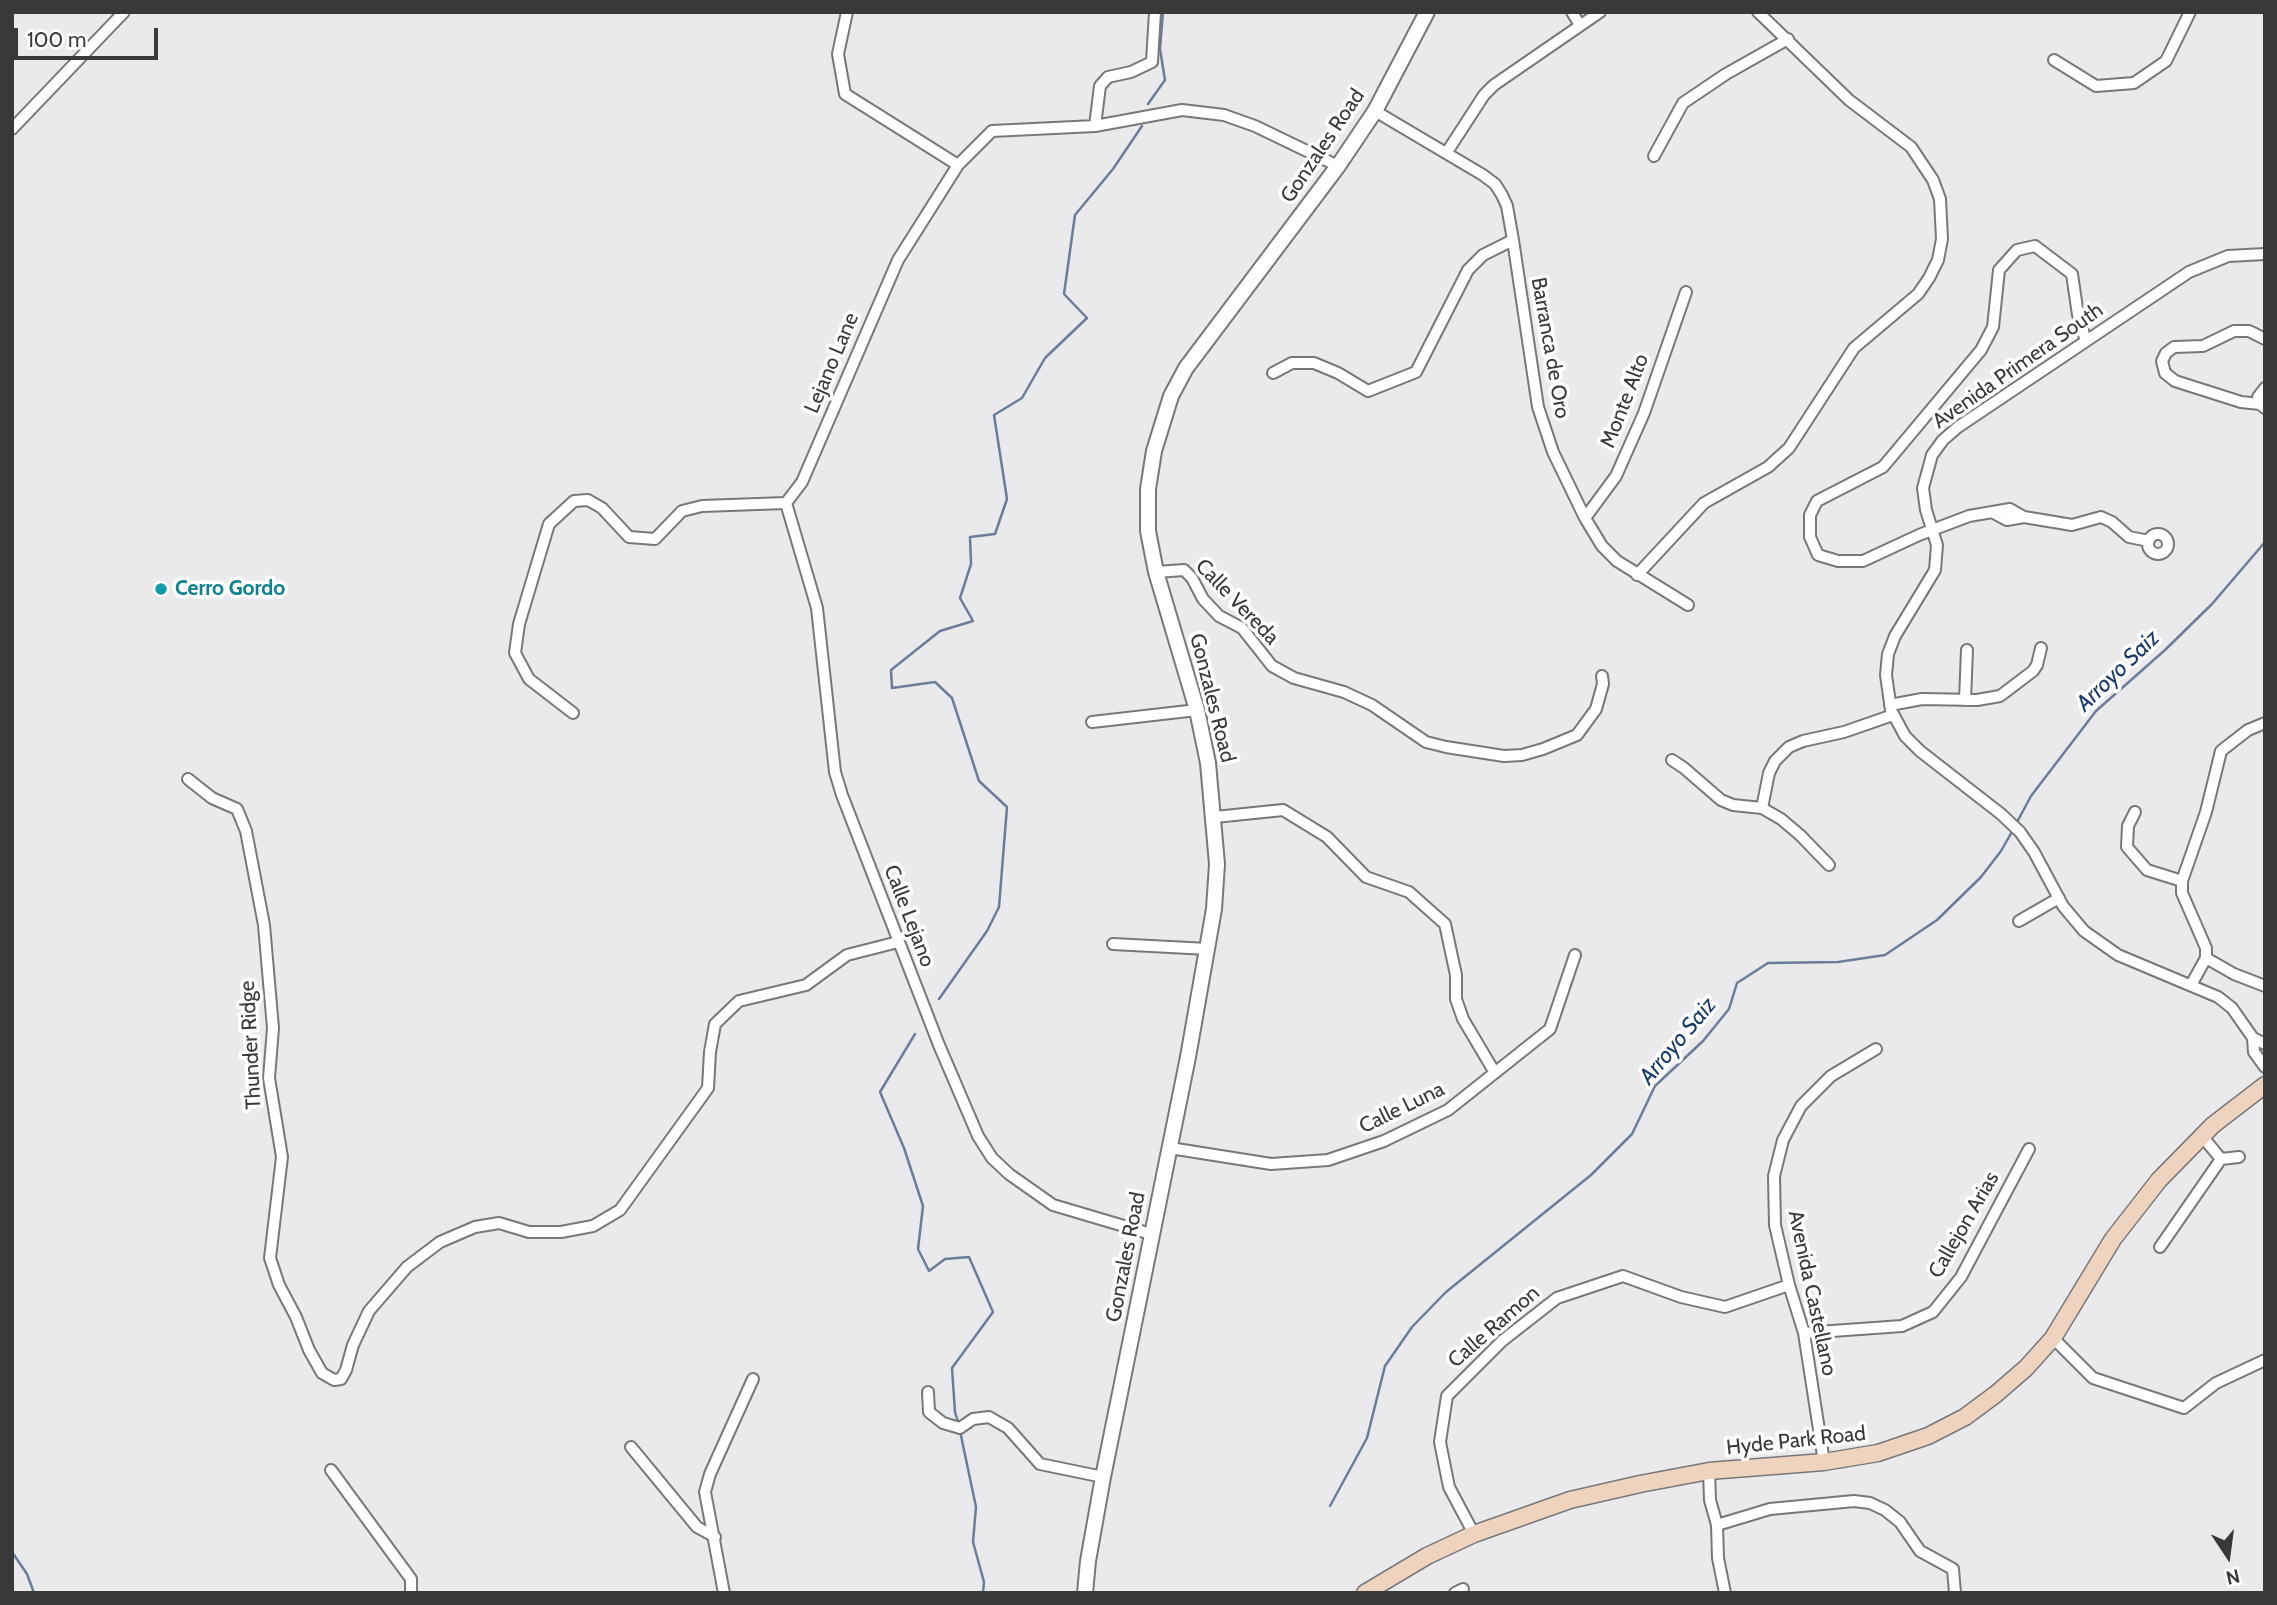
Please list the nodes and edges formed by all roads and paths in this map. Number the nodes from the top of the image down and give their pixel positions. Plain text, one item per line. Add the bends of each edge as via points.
1 (124, 12) edge
2 (847, 12) edge
3 (1155, 12) edge
4 (1427, 12) edge
5 (1572, 12) edge
6 (1600, 12) edge
7 (1758, 12) edge
8 (2190, 12) edge
9 (1580, 24) junction
10 (1788, 39) junction
11 (2054, 60) dead end
12 (1374, 111) junction
13 (1095, 126) junction
14 (12, 129) edge
15 (1447, 152) junction
16 (1654, 156) dead end
17 (958, 165) junction
18 (1338, 166) junction
19 (1513, 240) junction
20 (2265, 254) edge
21 (1686, 292) dead end
22 (2265, 339) edge
23 (2086, 341) junction
24 (1273, 373) dead end
25 (2265, 388) edge
26 (2262, 406) edge
27 (786, 503) junction
28 (1585, 517) junction
29 (1932, 529) junction
30 (2149, 541) dead end
31 (1156, 572) junction
32 (1637, 575) junction
33 (1688, 605) dead end
34 (2041, 648) dead end
35 (1967, 650) dead end
36 (1602, 676) dead end
37 (1965, 700) junction
38 (1196, 710) junction
39 (1891, 710) junction
40 (573, 713) dead end
41 (1092, 722) dead end
42 (2265, 723) edge
43 (1672, 760) dead end
44 (188, 779) dead end
45 (1762, 808) junction
46 (2135, 812) dead end
47 (1214, 817) junction
48 (1829, 865) dead end
49 (2182, 881) junction
50 (2059, 898) junction
51 (2019, 921) dead end
52 (898, 942) junction
53 (1113, 944) dead end
54 (1208, 949) junction
55 (1575, 955) dead end
56 (2206, 958) junction
57 (2191, 985) junction
58 (2265, 986) edge
59 (2253, 1038) junction
60 (2265, 1044) edge
61 (1876, 1049) dead end
62 (2265, 1067) edge
63 (1495, 1073) junction
64 (2265, 1084) edge
65 (2202, 1136) junction
66 (1170, 1148) junction
67 (2029, 1149) dead end
68 (2239, 1157) dead end
69 (2221, 1159) junction
70 (1151, 1234) junction
71 (2160, 1247) dead end
72 (1789, 1285) junction
73 (1804, 1333) junction
74 (2053, 1338) junction
75 (2265, 1360) edge
76 (753, 1379) dead end
77 (929, 1392) dead end
78 (631, 1447) dead end
79 (1824, 1462) junction
80 (331, 1470) dead end
81 (1709, 1471) junction
82 (1103, 1477) junction
83 (1717, 1525) junction
84 (1474, 1534) junction
85 (715, 1537) junction
86 (1384, 1588) edge
87 (411, 1593) edge
88 (724, 1593) edge
89 (1085, 1593) edge
90 (1365, 1593) edge
91 (1725, 1593) edge
92 (1955, 1593) edge

1 - 14 street
2 - 17 street via 838,54 845,94
3 - 13 street via 1152,62 1108,77 1100,86
4 - 12 street, Gonzales Road
5 - 9 street
6 - 9 street
7 - 10 street
8 - 11 street via 2166,61 2134,83 2096,86
9 - 15 street via 1494,85
10 - 16 street via 1683,103
10 - 32 street via 1849,100 1911,147 1923,163 1941,209 1938,260 1917,294 1854,348 1789,448 1768,467 1704,503
12 - 15 street, Barranca de Oro
12 - 18 street, Gonzales Road
13 - 17 street, Lejano Lane via 992,131
13 - 18 street, Lejano Lane via 1182,110 1224,115 1265,129
15 - 19 street, Barranca de Oro via 1495,184 1507,206
17 - 27 street, Lejano Lane via 898,260 802,482
18 - 31 street, Gonzales Road via 1206,340 1171,396 1148,489 1148,531
19 - 24 street via 1483,255 1468,270 1416,372 1368,391 1314,363 1292,363
19 - 28 street, Barranca de Oro via 1541,422
20 - 23 street, Avenida Primera South via 2228,256 2198,267
21 - 28 street, Monte Alto via 1644,413 1616,476
22 - 26 street via 2249,331 2234,331 2203,346 2174,347 2162,361 2165,373 2175,381
23 - 29 street, Avenida Primera South via 1943,440 1924,479 1924,503
23 - 29 street via 2072,274 2035,246 2017,250 1999,270 1993,327 1981,350 1883,467 1817,501 1810,515 1810,537 1818,555 1838,561 1863,561
25 - 26 street via 2259,394
27 - 40 street via 682,511 655,539 629,537 588,500 574,501 549,524 514,653 529,679
27 - 52 street, Calle Lejano via 817,608 835,772
28 - 32 street, Barranca de Oro via 1602,546
29 - 30 street via 1994,513 2007,520 2024,517 2072,525 2101,517 2129,537
29 - 39 street, Avenida Primera South via 1936,570 1899,627 1888,654
31 - 36 street, Calle Vereda via 1184,570 1203,599 1219,616 1242,628 1272,666 1294,678 1344,692 1426,742 1446,747 1522,755 1577,735 1596,709
31 - 38 street, Gonzales Road
32 - 33 street, Barranca de Oro
34 - 37 street via 2033,671 2013,688 1993,698
35 - 37 street
37 - 39 street via 1922,699
38 - 41 street
38 - 47 street, Gonzales Road via 1209,763
39 - 45 street via 1844,732 1784,750 1769,773
39 - 50 street, Avenida Primera South via 1915,747 2020,832
42 - 49 street via 2221,751
43 - 45 street via 1721,800
44 - 52 street, Thunder Ridge via 212,798 237,809 246,831 264,925 273,1028 269,1077 282,1157 270,1258 322,1373 334,1380 341,1379 346,1370 369,1311 407,1267 440,1242 475,1227 499,1223 529,1232 561,1232 593,1226 620,1210 708,1088 715,1024 739,1001 806,985 846,955
45 - 48 street via 1791,827
46 - 49 street via 2128,826 2127,847 2147,870
47 - 54 street, Gonzales Road via 1217,864
47 - 63 street via 1283,810 1327,837 1366,877 1409,892 1445,924 1456,999
49 - 56 street via 2182,893 2205,942
50 - 51 street
50 - 57 street, Avenida Primera South via 2103,947
52 - 70 street, Calle Lejano via 972,1124 992,1158 1053,1205
53 - 54 street
54 - 66 street, Gonzales Road
55 - 63 street, Calle Luna via 1550,1029
56 - 57 street
56 - 58 street
57 - 59 street, Avenida Primera South via 2225,1002
59 - 60 street, Avenida Primera South
59 - 62 street, Avenida Primera South via 2253,1052
61 - 72 street, Avenida Castellano via 1831,1076 1801,1106 1783,1139 1774,1177 1775,1224
63 - 66 street, Calle Luna via 1448,1111 1384,1141 1328,1160 1272,1164
64 - 65 main road, Hyde Park Road
65 - 69 street
65 - 74 main road, Hyde Park Road via 2125,1223
66 - 70 street, Gonzales Road
67 - 73 street, Callejon Arias via 1961,1277 1933,1312 1902,1326
68 - 69 street
69 - 71 street
70 - 82 street, Gonzales Road
72 - 73 street, Avenida Castellano
72 - 84 street, Calle Ramon via 1725,1307 1623,1276 1557,1298 1502,1341 1447,1396 1440,1441 1449,1487
73 - 79 street, Avenida Castellano
74 - 75 street via 2093,1378 2184,1408 2216,1383
74 - 79 main road, Hyde Park Road via 2026,1368 1965,1417 1878,1453
76 - 85 street via 709,1474 705,1492
77 - 82 street via 929,1412 943,1423 960,1428 973,1419 989,1417 1008,1428 1040,1464
78 - 85 street via 697,1527
79 - 81 main road, Hyde Park Road
80 - 87 street via 411,1579
81 - 83 street
81 - 84 main road, Hyde Park Road via 1570,1500
82 - 89 street, Gonzales Road
83 - 91 street
83 - 92 street via 1770,1509 1870,1503 1900,1522 1920,1551 1953,1569
84 - 86 main road, Hyde Park Road
85 - 88 street
86 - 90 main road, Hyde Park Road

